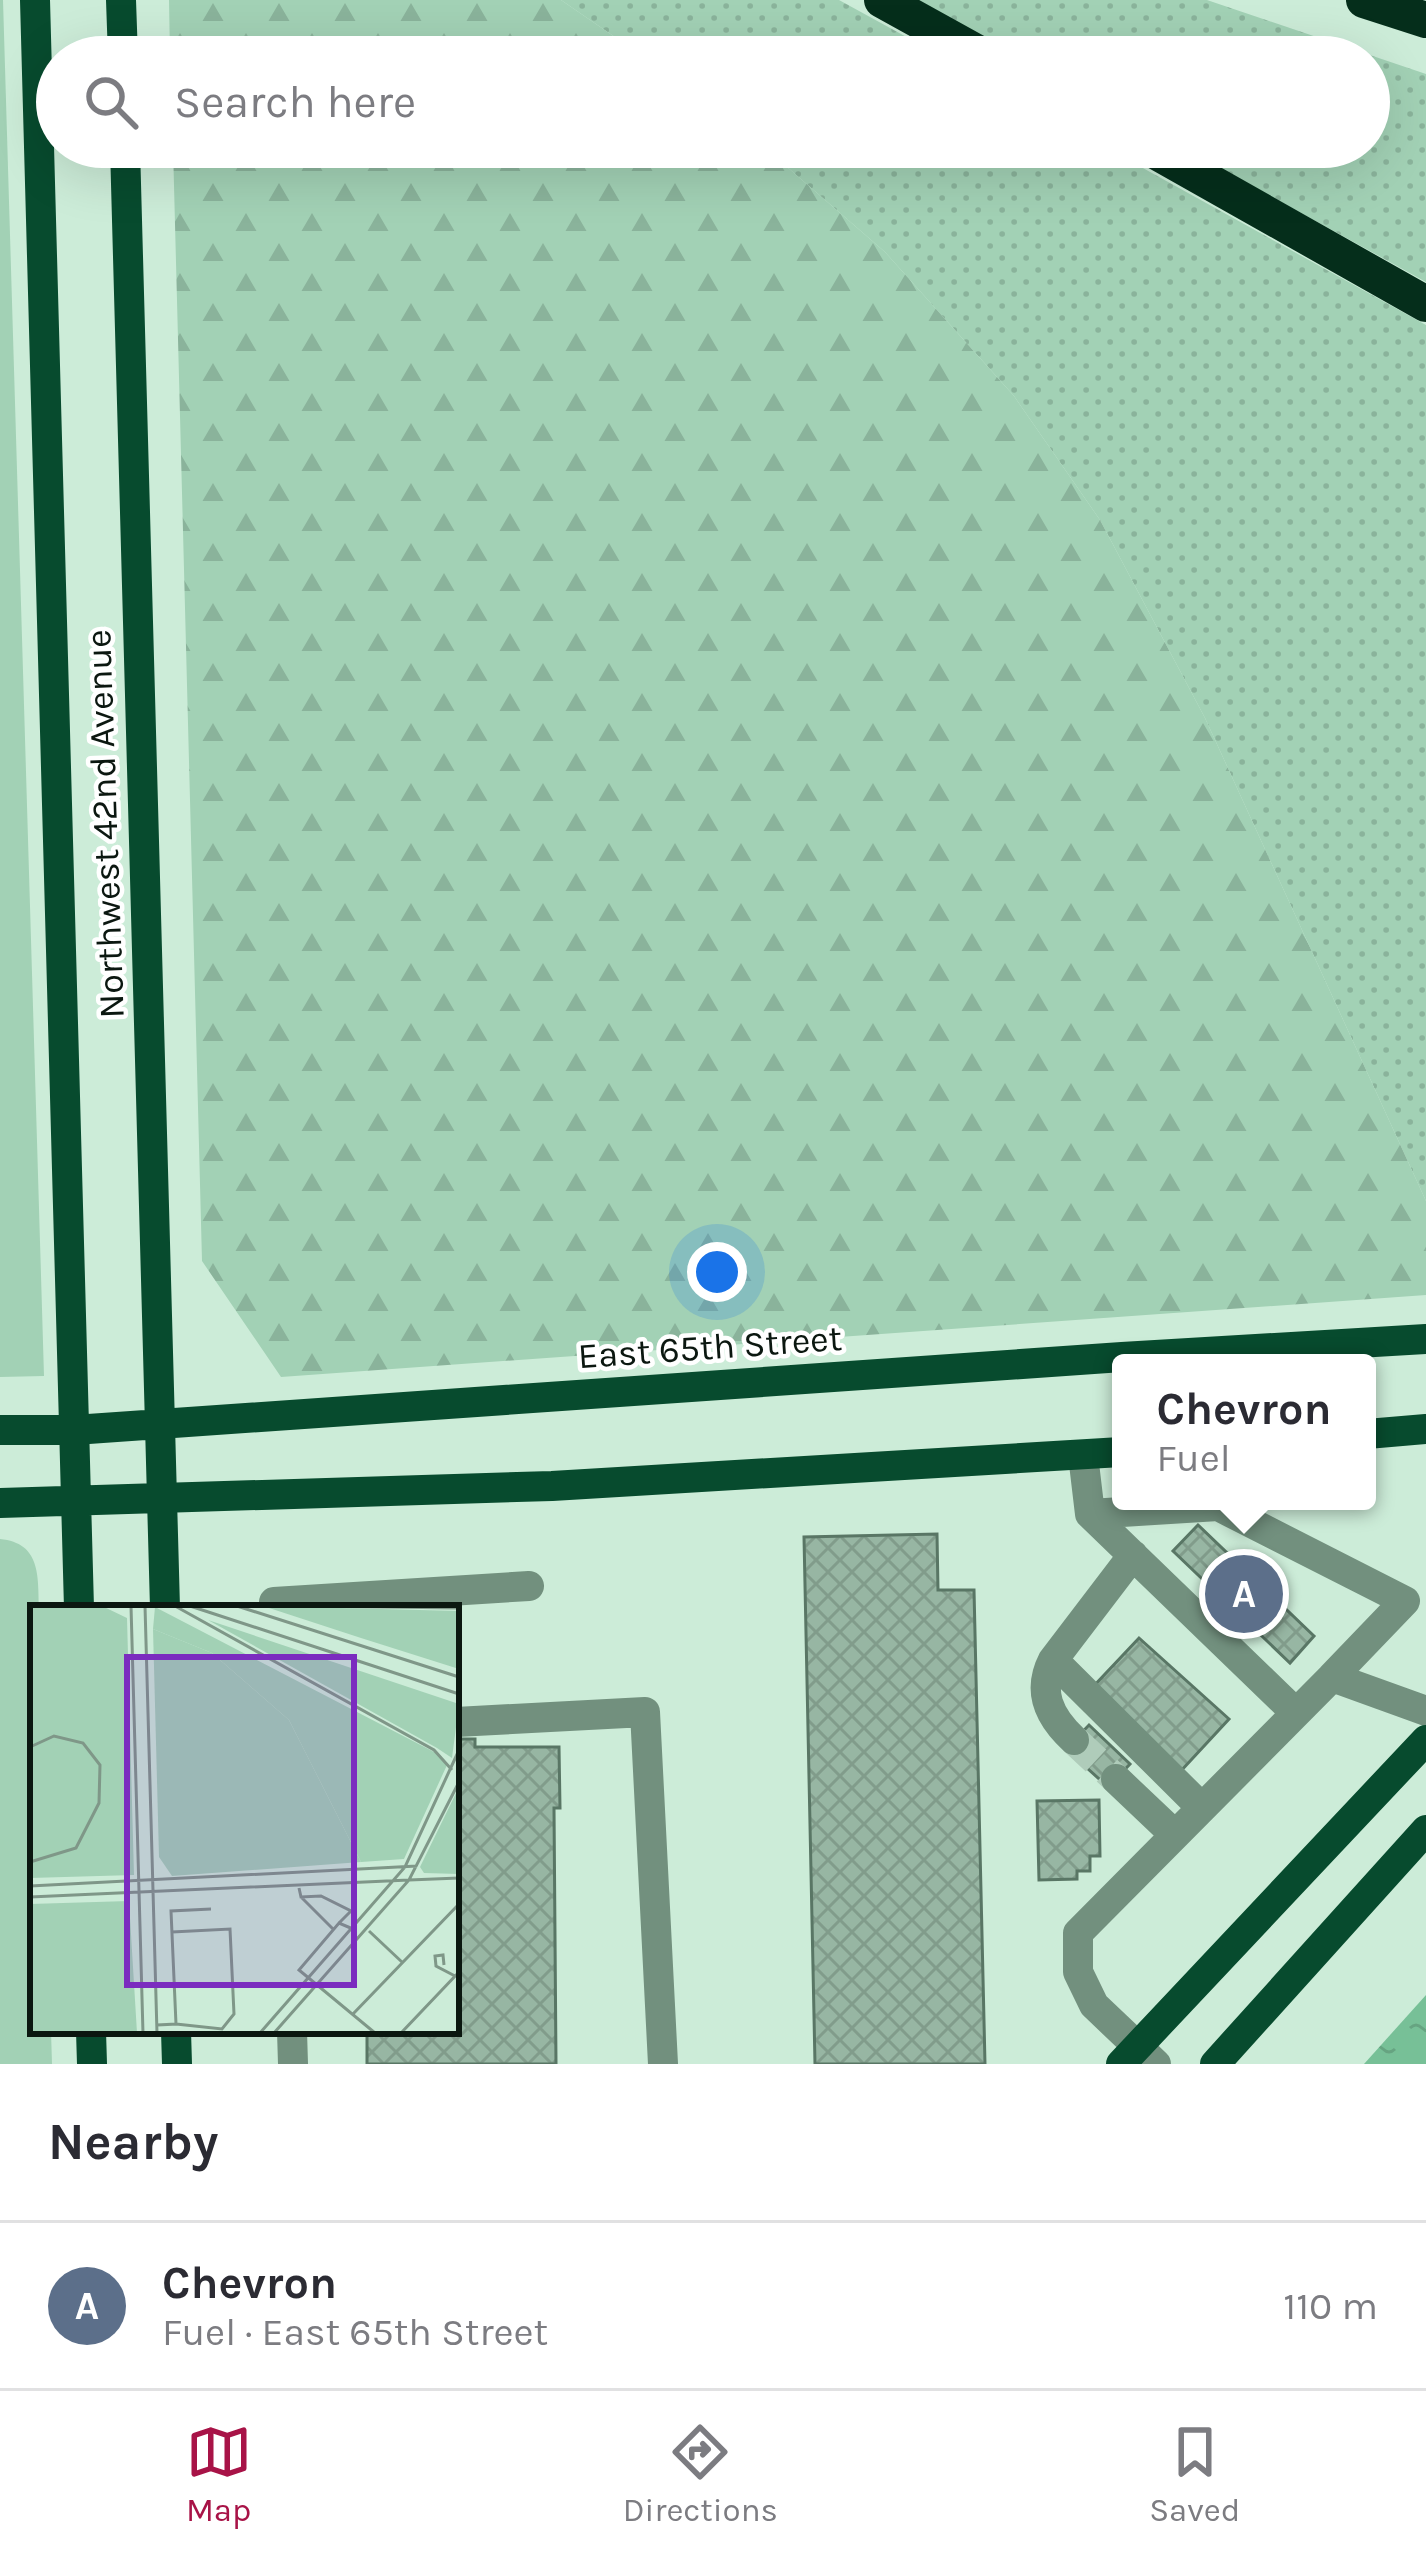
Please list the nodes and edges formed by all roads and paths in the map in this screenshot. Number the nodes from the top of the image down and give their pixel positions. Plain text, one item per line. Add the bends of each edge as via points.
1 (34, 0) edge
2 (121, 0) edge
3 (882, 0) edge
4 (1364, 0) edge
5 (1426, 20) edge
6 (122, 36) edge
7 (947, 36) edge
8 (36, 72) edge
9 (39, 168) edge
10 (126, 168) edge
11 (1185, 168) edge
12 (1426, 304) edge
13 (1426, 1339) edge
14 (1173, 1354) edge
15 (1112, 1358) edge
16 (160, 1424) junction
17 (0, 1430) edge
18 (74, 1430) junction
19 (1426, 1430) edge
20 (1376, 1433) edge
21 (1112, 1453) edge
22 (1083, 1455) junction
23 (162, 1499) junction
24 (76, 1501) junction
25 (0, 1503) edge
26 (1137, 1510) edge
27 (1231, 1510) edge
28 (1090, 1514) junction
29 (1133, 1555) junction
30 (529, 1586) dead end
31 (79, 1605) edge
32 (165, 1605) edge
33 (274, 1605) edge
34 (1053, 1660) junction
35 (1332, 1677) junction
36 (1426, 1712) edge
37 (1296, 1713) junction
38 (459, 1722) edge
39 (1074, 1740) tunnel mouth
40 (1426, 1740) edge
41 (1116, 1779) tunnel mouth
42 (1202, 1808) junction
43 (1426, 1830) edge
44 (1175, 1835) junction
45 (91, 2034) edge
46 (176, 2034) edge
47 (292, 2034) edge
48 (1138, 2058) edge
49 (92, 2064) edge
50 (177, 2064) edge
51 (293, 2064) edge
52 (663, 2064) edge
53 (1215, 2064) edge

1 - 8 main road, Northwest 42nd Avenue
2 - 6 main road
3 - 7 highway
4 - 5 highway
9 - 18 main road, Northwest 42nd Avenue
10 - 16 main road, Northwest 42nd Avenue
11 - 12 highway
13 - 14 main road, East 65th Street
15 - 16 main road, East 65th Street
16 - 18 main road, East 65th Street
16 - 23 main road, Northwest 42nd Avenue
17 - 18 main road, East 65th Street
18 - 24 main road, Northwest 42nd Avenue
19 - 20 main road
21 - 22 main road
22 - 23 main road
22 - 28 lane
23 - 24 main road
23 - 32 main road, Northwest 42nd Avenue
24 - 25 main road
24 - 31 main road, Northwest 42nd Avenue
26 - 28 lane
27 - 35 lane via 1405,1600
28 - 29 lane
29 - 34 lane
29 - 37 lane
30 - 33 lane
34 - 39 lane via 1045,1676 1048,1704
34 - 42 lane
35 - 36 lane
35 - 37 lane
37 - 42 lane
38 - 52 lane via 645,1712
40 - 48 main road
41 - 44 lane
42 - 44 lane
43 - 53 main road
44 - 48 lane via 1078,1934 1078,1972
45 - 49 main road
46 - 50 main road
47 - 51 lane

